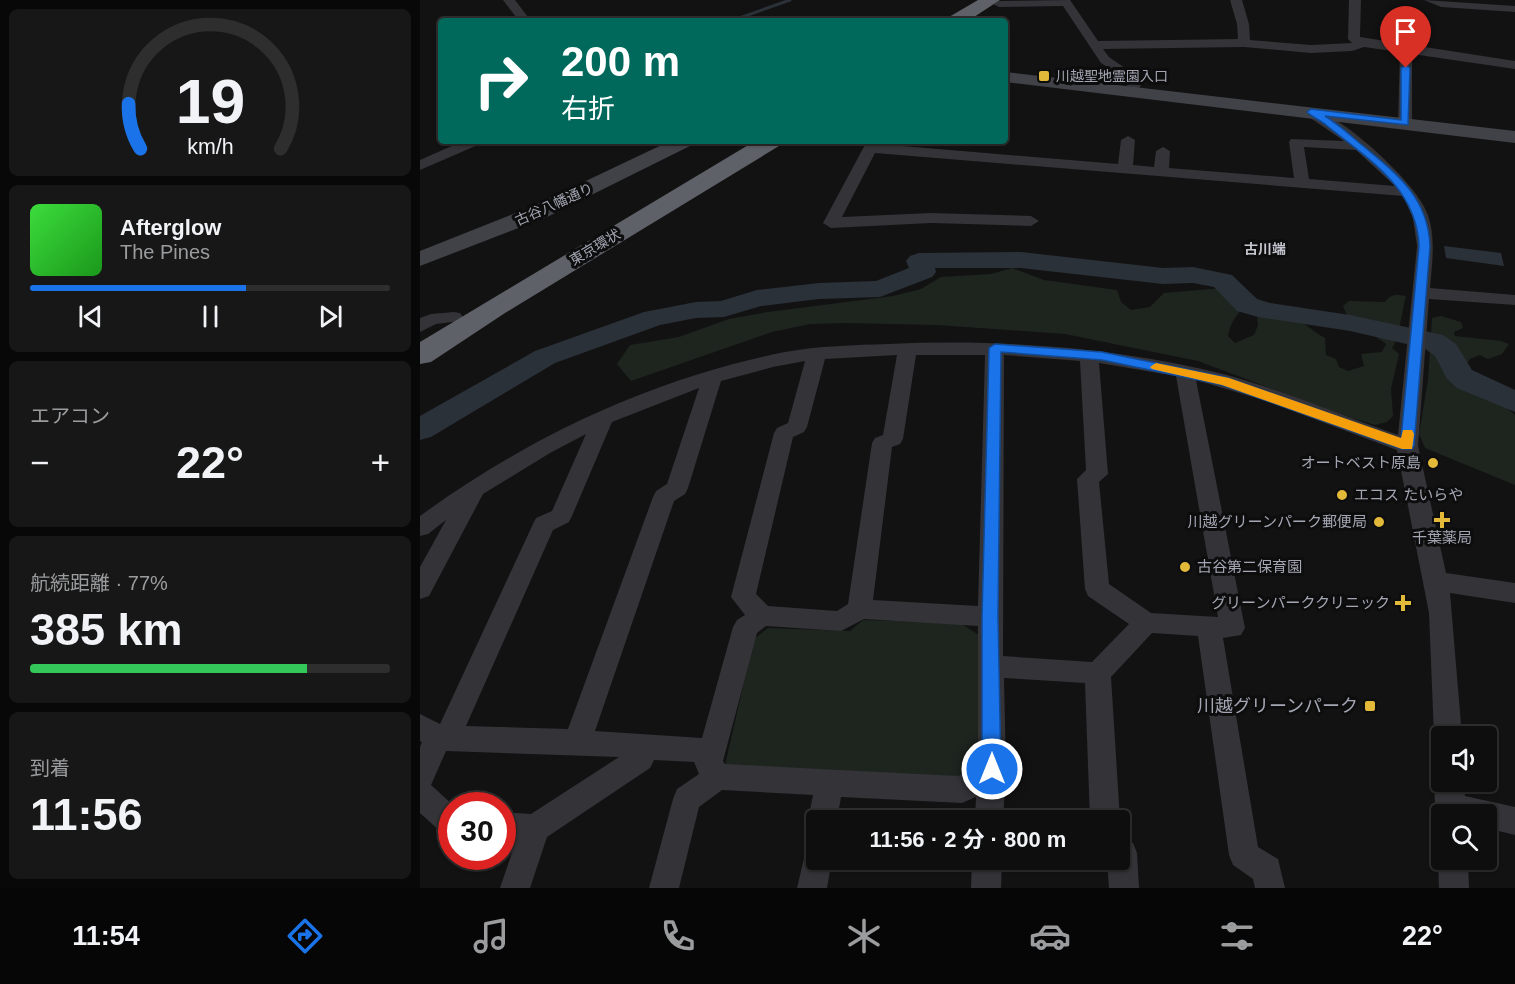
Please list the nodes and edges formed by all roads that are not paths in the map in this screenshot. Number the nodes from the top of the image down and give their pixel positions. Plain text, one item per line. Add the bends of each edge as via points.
1 (509, 0) edge
2 (1236, 0) edge
3 (1354, 0) edge
4 (1430, 0) edge
5 (998, 1) edge
6 (1064, 1) edge
7 (1515, 9) edge
8 (523, 18) edge
9 (961, 18) edge
10 (975, 18) edge
11 (1244, 43) junction
12 (1363, 43) junction
13 (1094, 45) junction
14 (1406, 49) junction
15 (1515, 65) edge
16 (1008, 78) edge
17 (1131, 91) junction
18 (1311, 112) junction
19 (1405, 123) junction
20 (1515, 137) edge
21 (1128, 140) dead end
22 (468, 144) edge
23 (679, 144) edge
24 (746, 144) edge
25 (766, 144) edge
26 (872, 145) edge
27 (919, 146) edge
28 (1358, 146) junction
29 (1163, 151) dead end
30 (420, 166) edge
31 (1125, 169) junction
32 (1161, 172) junction
33 (1302, 184) junction
34 (1407, 192) junction
35 (882, 202) dead end
36 (875, 219) junction
37 (1032, 221) dead end
38 (420, 259) edge
39 (1419, 293) junction
40 (1515, 300) edge
41 (454, 317) junction
42 (420, 326) edge
43 (420, 338) edge
44 (995, 348) junction
45 (907, 349) junction
46 (420, 355) edge
47 (1089, 355) junction
48 (816, 356) junction
49 (1185, 372) junction
50 (712, 378) junction
51 (603, 419) junction
52 (1407, 446) junction
53 (475, 487) junction
54 (420, 528) edge
55 (1436, 581) junction
56 (420, 590) edge
57 (1515, 593) edge
58 (860, 609) junction
59 (762, 616) junction
60 (990, 616) junction
61 (1146, 623) junction
62 (1209, 627) junction
63 (991, 666) junction
64 (1098, 673) junction
65 (1447, 726) edge
66 (435, 734) edge
67 (577, 742) junction
68 (645, 747) junction
69 (715, 764) junction
70 (992, 769) junction
71 (420, 777) edge
72 (829, 783) junction
73 (420, 795) edge
74 (1450, 801) edge
75 (825, 810) edge
76 (990, 810) edge
77 (1105, 810) edge
78 (438, 811) edge
79 (1515, 821) edge
80 (516, 827) edge
81 (535, 828) junction
82 (815, 870) edge
83 (987, 870) edge
84 (1123, 870) edge
85 (1453, 870) edge
86 (515, 888) edge
87 (664, 888) edge
88 (812, 888) edge
89 (986, 888) edge
90 (1124, 888) edge
91 (1270, 888) edge
92 (1454, 888) edge

1 - 8 street
2 - 11 street
3 - 12 street via 1354,39
4 - 7 street
5 - 6 street
5 - 9 highway
5 - 10 highway
6 - 13 street
11 - 12 street via 1311,49
11 - 13 street
12 - 14 street
13 - 17 street via 1105,60 1132,77
14 - 15 street
14 - 19 street
16 - 17 street
17 - 18 street
18 - 19 street
18 - 28 street
19 - 20 street
21 - 31 street
22 - 30 street
23 - 38 street, 古谷八幡通り via 539,212
24 - 41 highway, 東京環状
25 - 46 highway, 東京環状
26 - 27 street
26 - 36 street via 831,223
27 - 31 street
28 - 33 street via 1296,142
28 - 34 street
29 - 32 street
31 - 32 street
32 - 33 street
33 - 34 street
34 - 39 street via 1424,228
35 - 36 street
36 - 37 street
39 - 40 street
39 - 52 street
41 - 42 street via 431,319
41 - 43 highway, 東京環状
44 - 45 street
44 - 47 street
44 - 60 street
45 - 48 street
45 - 58 street via 893,439 882,443
47 - 49 street
47 - 61 street via 1097,474 1088,480 1097,589
48 - 50 street via 774,361
48 - 59 street via 797,428 784,433 743,597
49 - 52 street via 1263,394
49 - 62 street via 1232,628
50 - 51 street via 672,389
50 - 67 street via 677,488 664,496
51 - 53 street via 552,441
51 - 66 street via 561,516 544,524
52 - 55 street
53 - 54 street
53 - 56 street
55 - 57 street
55 - 65 street
58 - 59 street via 841,621
58 - 60 street
59 - 69 street via 746,627
60 - 63 street
61 - 62 street
61 - 64 street
62 - 91 street via 1244,855 1267,870
63 - 64 street
63 - 70 street
64 - 77 street
66 - 67 street
66 - 71 street
67 - 68 street
68 - 69 street
68 - 81 street via 640,759
69 - 72 street
69 - 87 street via 687,799
70 - 72 street via 962,790
70 - 76 street
72 - 75 street
73 - 78 street
74 - 79 street
80 - 81 street
81 - 86 street
82 - 88 street
83 - 89 street
84 - 90 street
85 - 92 street

